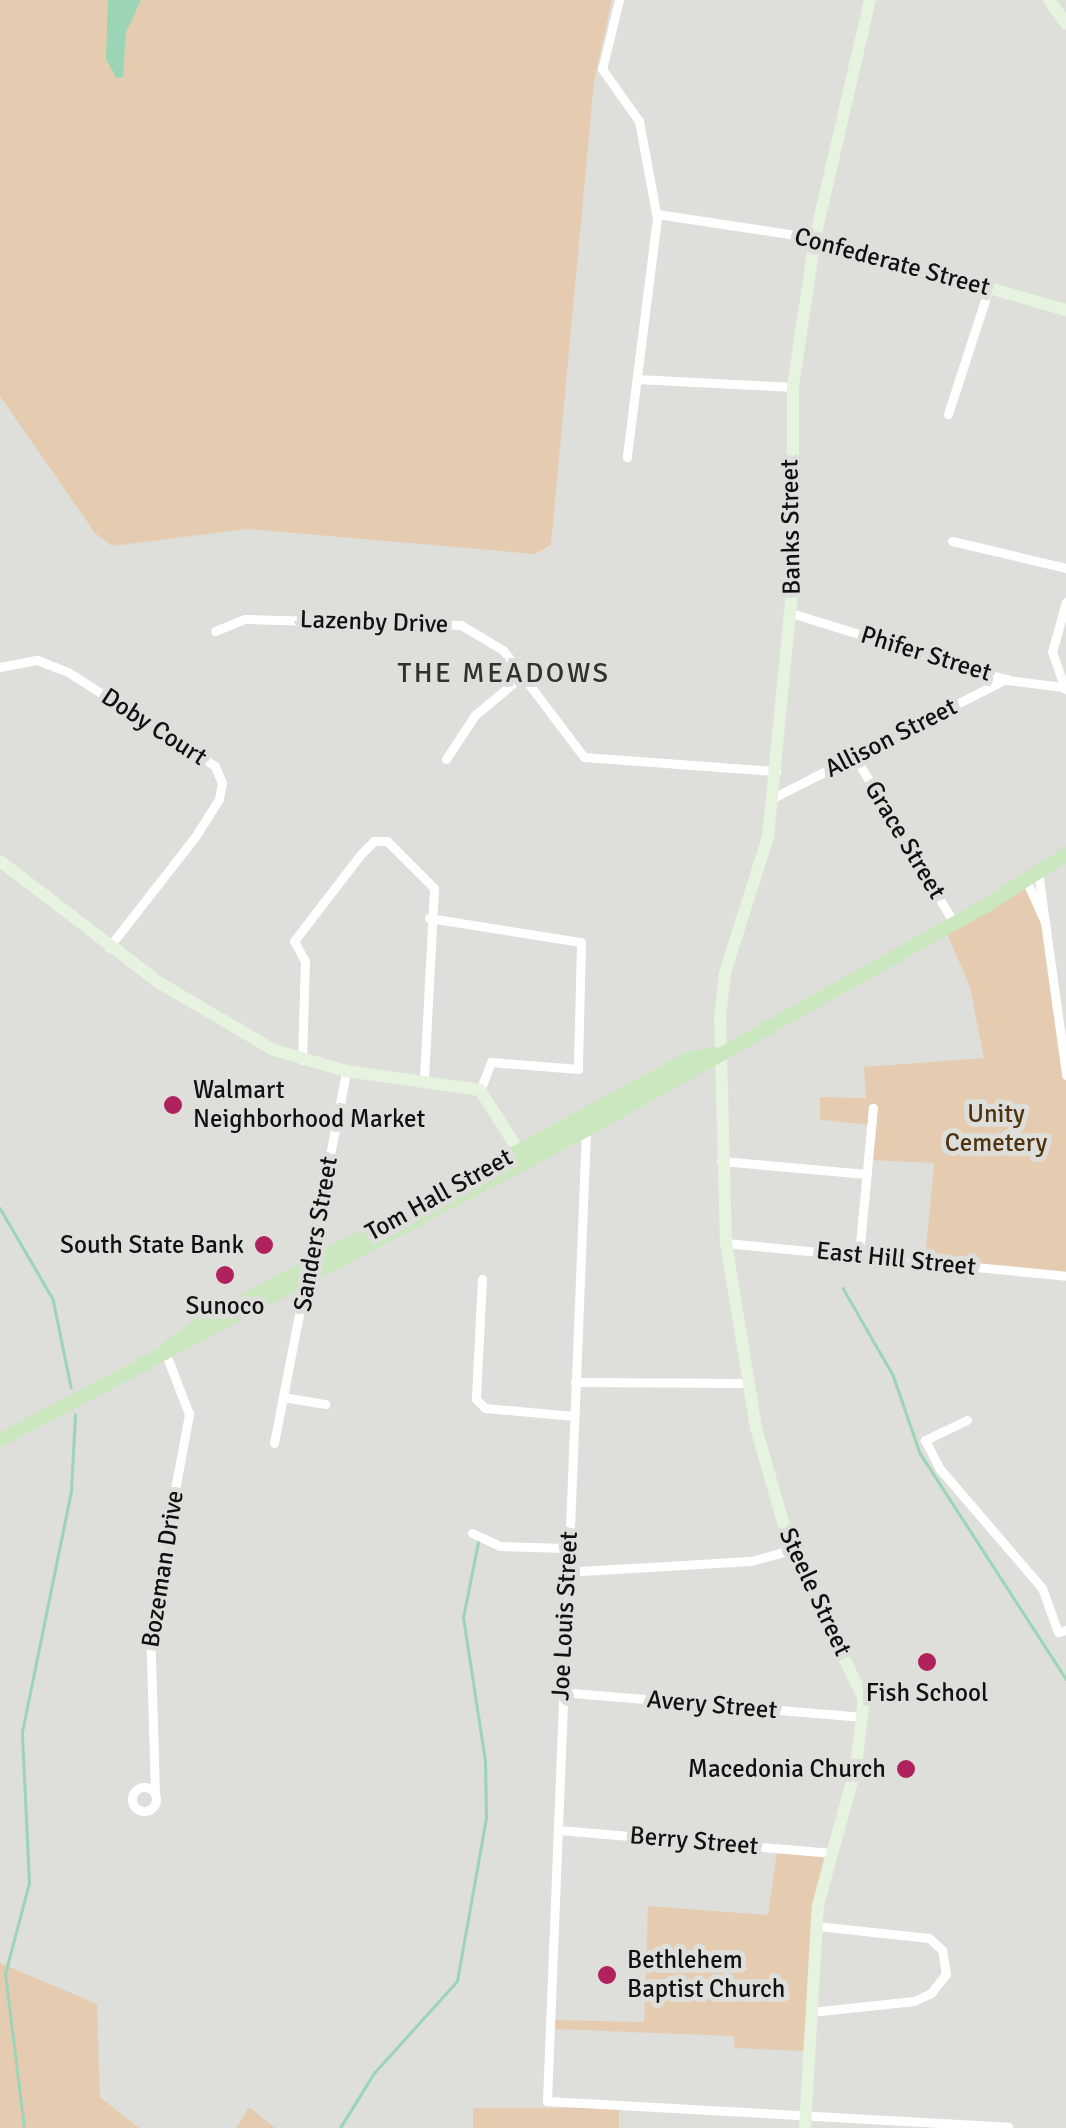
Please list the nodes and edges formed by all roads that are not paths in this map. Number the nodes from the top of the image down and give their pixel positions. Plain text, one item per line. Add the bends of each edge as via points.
1 (619, 0) edge
2 (870, 0) edge
3 (1049, 0) edge
4 (1066, 23) edge
5 (657, 214) junction
6 (815, 238) junction
7 (988, 288) junction
8 (1066, 310) edge
9 (637, 379) junction
10 (793, 387) junction
11 (948, 414) dead end
12 (626, 457) dead end
13 (952, 542) dead end
14 (1066, 568) edge
15 (1066, 602) edge
16 (791, 613) junction
17 (215, 631) dead end
18 (0, 666) edge
19 (522, 676) junction
20 (1008, 680) junction
21 (1065, 689) edge
22 (855, 757) junction
23 (446, 759) dead end
24 (776, 770) junction
25 (773, 798) junction
26 (1066, 854) edge
27 (0, 861) edge
28 (1032, 876) junction
29 (429, 918) junction
30 (954, 923) junction
31 (108, 947) junction
32 (719, 1053) junction
33 (302, 1060) junction
34 (346, 1071) junction
35 (1066, 1075) edge
36 (424, 1079) junction
37 (480, 1090) junction
38 (873, 1108) dead end
39 (586, 1130) junction
40 (523, 1156) junction
41 (720, 1160) junction
42 (866, 1174) junction
43 (726, 1243) junction
44 (859, 1254) junction
45 (312, 1272) junction
46 (1066, 1276) edge
47 (482, 1279) dead end
48 (164, 1352) junction
49 (575, 1382) junction
50 (748, 1383) junction
51 (283, 1397) junction
52 (325, 1404) dead end
53 (574, 1416) junction
54 (967, 1420) dead end
55 (0, 1440) edge
56 (274, 1443) dead end
57 (472, 1533) dead end
58 (566, 1548) junction
59 (791, 1550) junction
60 (564, 1572) junction
61 (1066, 1630) edge
62 (560, 1692) junction
63 (863, 1718) junction
64 (154, 1793) dead end
65 (558, 1830) junction
66 (830, 1853) junction
67 (816, 1926) junction
68 (811, 2012) junction
69 (807, 2111) junction
70 (953, 2126) edge
71 (1008, 2126) edge
72 (805, 2128) edge

1 - 5 street via 602,69 639,121
2 - 6 street, Banks Street
3 - 4 street
5 - 6 street, Confederate Street
5 - 9 street
6 - 7 street, Confederate Street
6 - 10 street, Banks Street
7 - 8 street, Confederate Street
7 - 11 street
9 - 10 street
9 - 12 street
10 - 16 street, Banks Street
13 - 14 street
15 - 21 street via 1052,652
16 - 20 street, Phifer Street
16 - 24 street, Banks Street
17 - 19 street, Lazenby Drive via 245,619 443,620 482,635
18 - 31 street, Doby Court via 38,660 68,672 215,766 222,783 220,799
19 - 23 street via 474,715
19 - 24 street, Lazenby Drive via 584,757
20 - 21 street, Phifer Street
20 - 22 street, Allison Street
22 - 25 street, Allison Street
22 - 30 street, Grace Street
24 - 25 street, Banks Street
25 - 32 street, Banks Street via 724,974
26 - 28 main road, Tom Hall Street
27 - 31 street
28 - 30 main road, Tom Hall Street
28 - 35 street via 1045,922
29 - 33 street via 430,881 387,841 374,841 294,941 305,961
29 - 36 street
29 - 37 street via 580,942 578,1069 492,1062
30 - 32 main road, Tom Hall Street
31 - 33 street via 219,1019
32 - 39 main road, Tom Hall Street
32 - 40 main road, Tom Hall Street via 688,1059
32 - 41 street, Steele Street
33 - 34 street
34 - 36 street
34 - 45 street, Sanders Street
36 - 37 street
37 - 40 street
38 - 42 street
39 - 40 main road, Tom Hall Street
39 - 49 street, Joe Louis Street
40 - 45 main road, Tom Hall Street
41 - 42 street
41 - 43 street, Steele Street
42 - 44 street
43 - 44 street, East Hill Street
43 - 50 street, Steele Street
44 - 46 street, East Hill Street
45 - 48 main road, Tom Hall Street via 188,1346
45 - 51 street, Sanders Street
47 - 53 street via 476,1399 485,1408
48 - 55 main road, Tom Hall Street
48 - 64 street, Bozeman Drive via 190,1414 150,1623
49 - 50 street
49 - 53 street, Joe Louis Street
50 - 59 street, Steele Street
51 - 52 street
51 - 56 street, Sanders Street
53 - 58 street, Joe Louis Street
54 - 61 street via 924,1440 1042,1588 1058,1632
57 - 58 street via 500,1546
58 - 60 street, Joe Louis Street
59 - 60 street via 752,1561
59 - 63 street, Steele Street via 852,1671
60 - 62 street, Joe Louis Street
62 - 63 street, Avery Street
62 - 65 street, Joe Louis Street
63 - 66 street, Steele Street
65 - 66 street, Berry Street
65 - 69 street, Joe Louis Street via 547,2101
66 - 67 street, Steele Street
67 - 68 street, Steele Street
67 - 68 street via 930,1938 942,1950 946,1974 931,1994 914,2001
68 - 69 street, Steele Street
69 - 70 street
69 - 72 street, Steele Street
70 - 71 street

